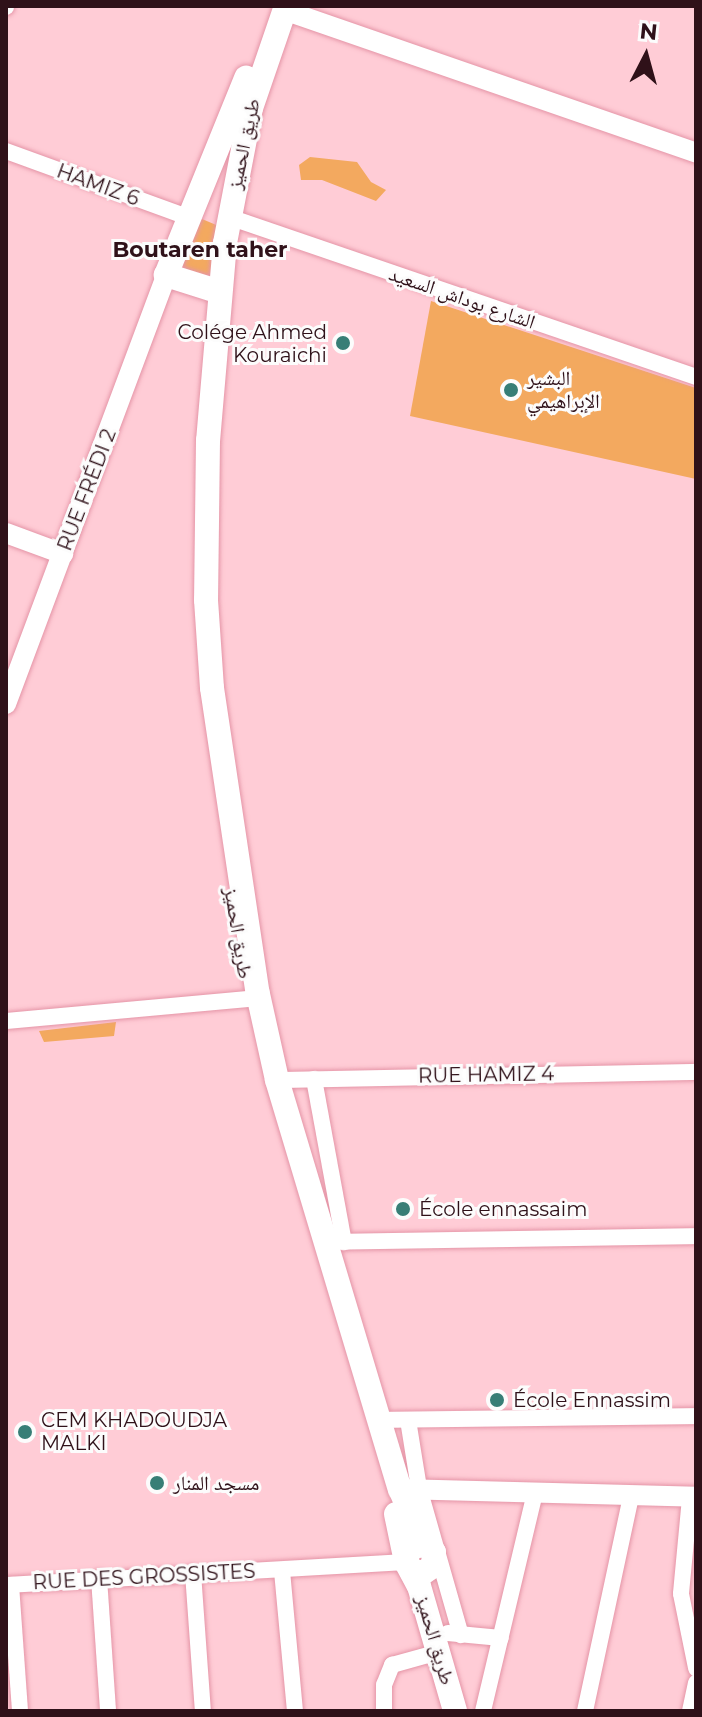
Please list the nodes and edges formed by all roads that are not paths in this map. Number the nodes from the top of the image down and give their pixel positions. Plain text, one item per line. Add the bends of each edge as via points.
1 (281, 7) edge
2 (6, 151) edge
3 (696, 153) edge
4 (192, 213) junction
5 (229, 217) junction
6 (166, 275) junction
7 (215, 290) junction
8 (696, 377) edge
9 (6, 533) edge
10 (63, 554) junction
11 (6, 704) edge
12 (248, 999) junction
13 (6, 1021) edge
14 (696, 1072) edge
15 (314, 1079) junction
16 (277, 1080) junction
17 (696, 1236) edge
18 (334, 1242) junction
19 (696, 1416) edge
20 (380, 1420) junction
21 (408, 1420) junction
22 (410, 1488) junction
23 (535, 1493) junction
24 (631, 1497) junction
25 (693, 1498) edge
26 (415, 1560) junction
27 (282, 1571) junction
28 (193, 1573) junction
29 (99, 1578) junction
30 (9, 1585) edge
31 (501, 1638) junction
32 (449, 1640) junction
33 (696, 1668) edge
34 (696, 1683) edge
35 (20, 1711) edge
36 (108, 1711) edge
37 (203, 1711) edge
38 (295, 1711) edge
39 (384, 1711) edge
40 (455, 1711) edge
41 (468, 1711) edge
42 (483, 1711) edge
43 (585, 1711) edge
44 (690, 1711) edge

1 - 3 street
1 - 4 main road
1 - 5 main road, طريق الحميز
2 - 4 street, HAMIZ 6
4 - 5 main road via 215,207
4 - 6 main road
5 - 7 main road, طريق الحميز
5 - 8 street, الشارع بوداش السعيد
6 - 7 main road
6 - 10 street, RUE FRÉDI 2
7 - 12 main road, طريق الحميز via 198,440 196,600 202,689
7 - 16 main road, طريق الحميز via 206,600 212,688 258,994
9 - 10 street
10 - 11 street, RUE FRÉDI 2
12 - 13 street
12 - 26 main road, طريق الحميز via 267,1082
14 - 15 street, RUE HAMIZ 4
15 - 16 street, RUE HAMIZ 4
15 - 18 street
16 - 18 main road, طريق الحميز
17 - 18 street
18 - 20 main road, طريق الحميز
19 - 21 street
20 - 21 street
20 - 22 main road, طريق الحميز
21 - 22 street
22 - 23 street
22 - 26 main road, طريق الحميز
22 - 32 street
23 - 24 street
23 - 31 street
24 - 25 street
24 - 43 street
25 - 33 street via 681,1594
26 - 27 street, RUE DES GROSSISTES
26 - 32 main road, طريق الحميز
27 - 28 street, RUE DES GROSSISTES
27 - 38 street
28 - 29 street, RUE DES GROSSISTES
28 - 37 street
29 - 30 street, RUE DES GROSSISTES
29 - 36 street
30 - 35 street
31 - 32 street
31 - 42 street
32 - 39 street via 392,1665 384,1685
32 - 40 main road, طريق الحميز
32 - 41 main road, طريق الحميز
34 - 44 street

